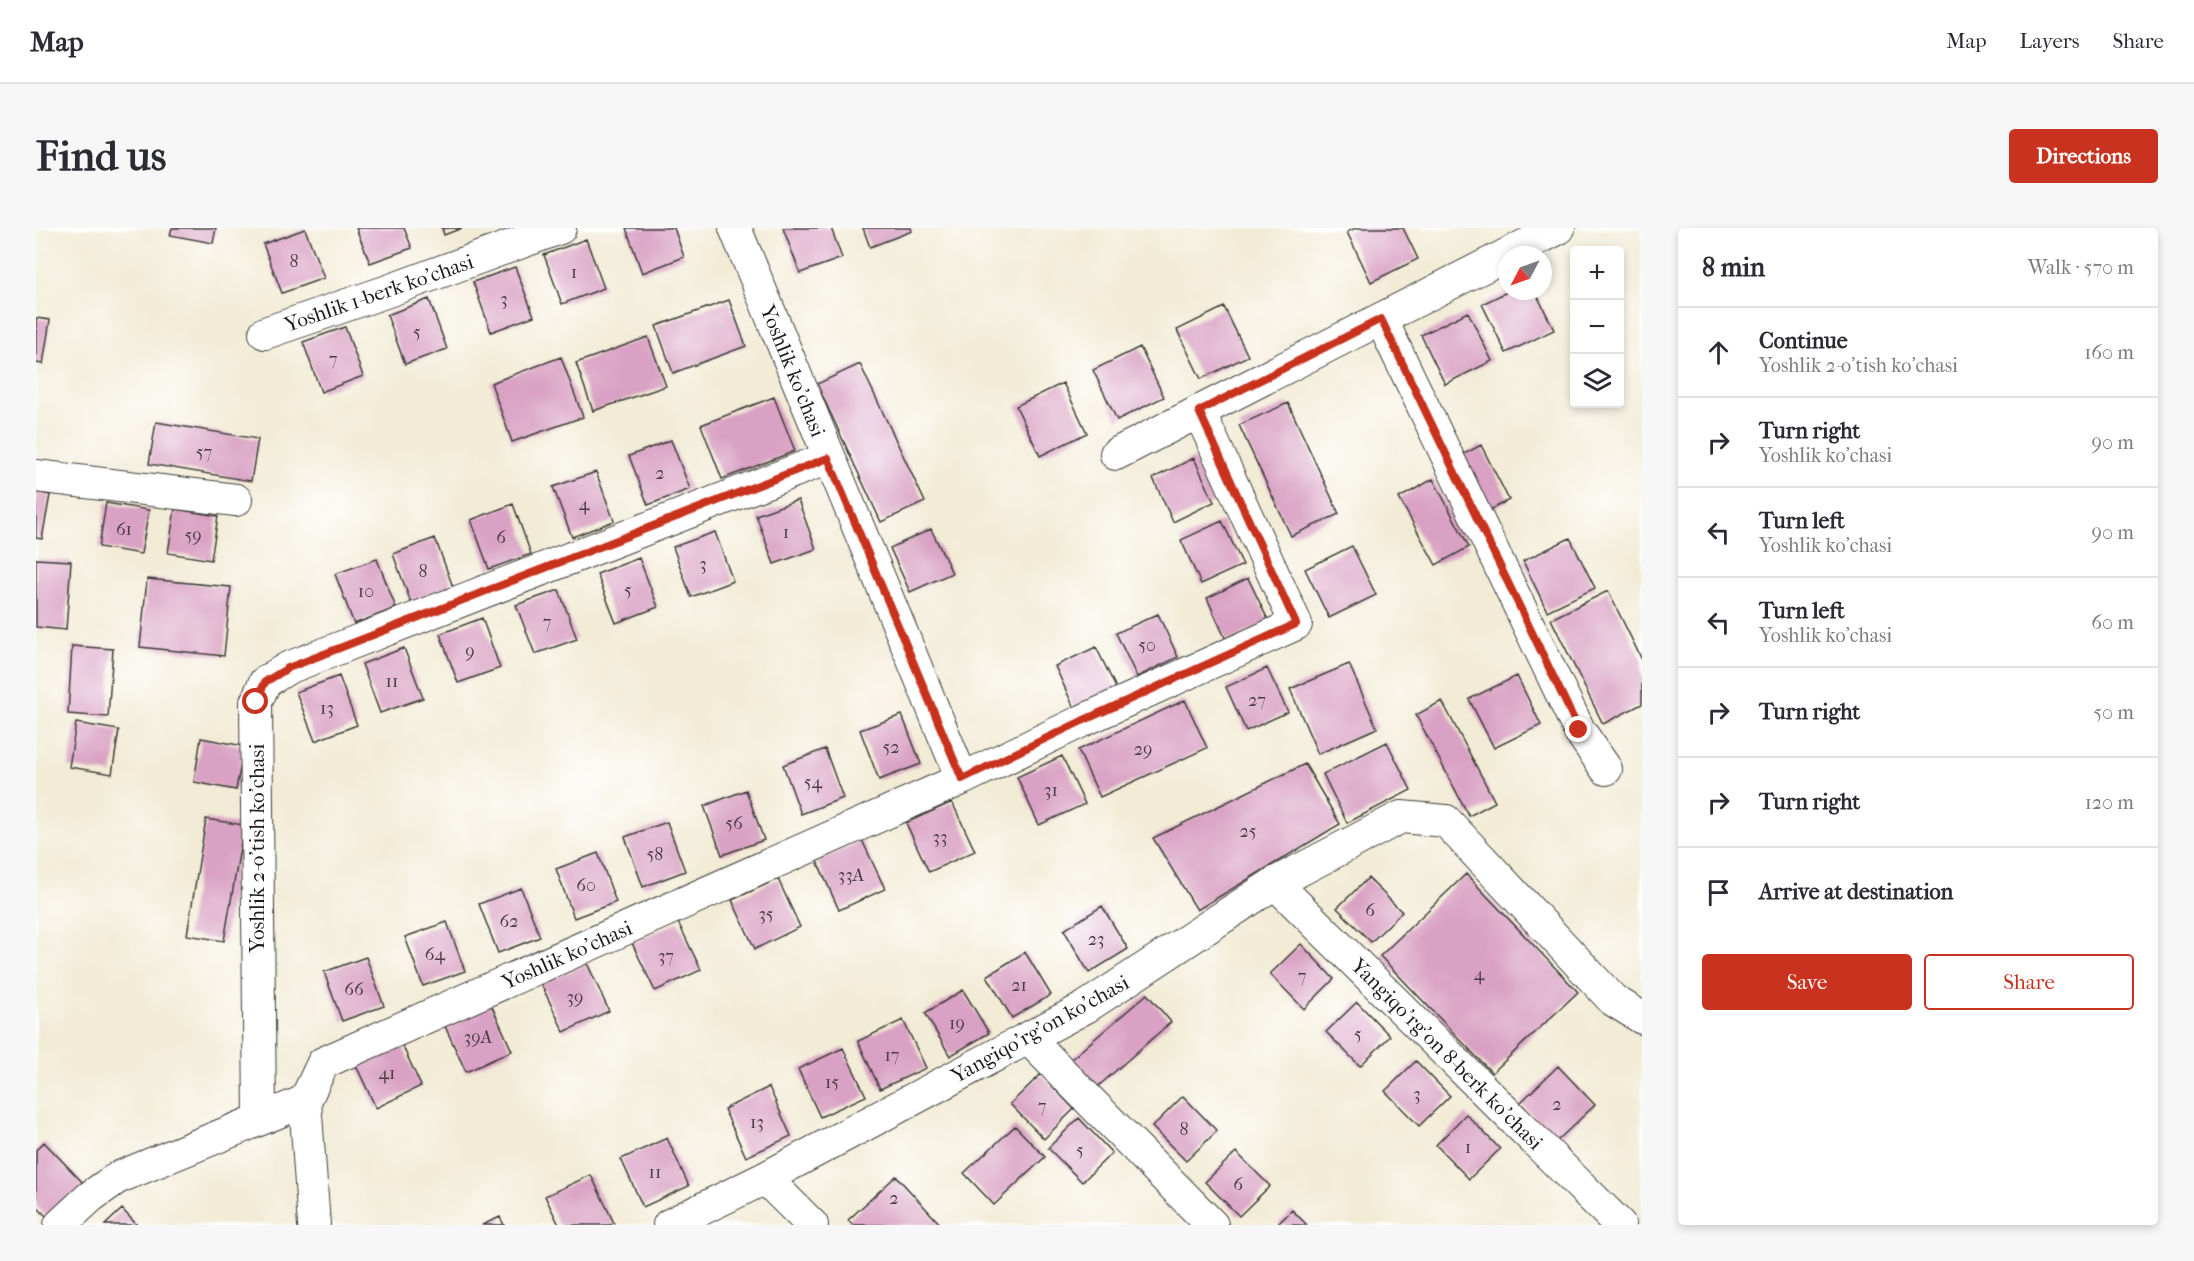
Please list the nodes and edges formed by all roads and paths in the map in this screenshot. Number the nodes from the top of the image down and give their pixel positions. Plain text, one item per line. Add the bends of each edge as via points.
1 (560, 228) edge
2 (735, 228) edge
3 (1559, 228) edge
4 (1381, 319) junction
5 (265, 333) dead end
6 (1199, 411) junction
7 (1116, 453) dead end
8 (828, 458) junction
9 (36, 476) edge
10 (237, 500) dead end
11 (1606, 769) dead end
12 (962, 779) junction
13 (1275, 883) junction
14 (1642, 1018) edge
15 (1028, 1038) junction
16 (305, 1101) junction
17 (260, 1119) junction
18 (765, 1178) junction
19 (60, 1225) edge
20 (314, 1225) edge
21 (669, 1225) edge
22 (812, 1225) edge
23 (1212, 1225) edge
24 (1620, 1225) edge

1 - 5 street, Yoshlik 1-berk ko'chasi
2 - 8 street, Yoshlik ko'chasi
3 - 4 street
4 - 6 street
4 - 11 street via 1579,730
6 - 7 street
6 - 12 street, Yoshlik ko'chasi via 1296,624
8 - 12 street, Yoshlik ko'chasi
8 - 17 street, Yoshlik 2-o'tish ko'chasi via 288,668 265,682 256,702
9 - 10 street
12 - 16 street, Yoshlik ko'chasi via 323,1063
13 - 14 street, Yangiqo'rg'on ko'chasi via 1401,817 1446,821 1613,1000
13 - 15 street, Yangiqo'rg'on ko'chasi via 1086,1007
13 - 24 street, Yangiqo'rg'on 8-berk ko'chasi
15 - 18 street, Yangiqo'rg'on ko'chasi
15 - 23 street
16 - 17 street
16 - 20 street, Yoshlik ko'chasi
17 - 19 street via 117,1178
18 - 21 street, Yangiqo'rg'on ko'chasi
18 - 22 street

